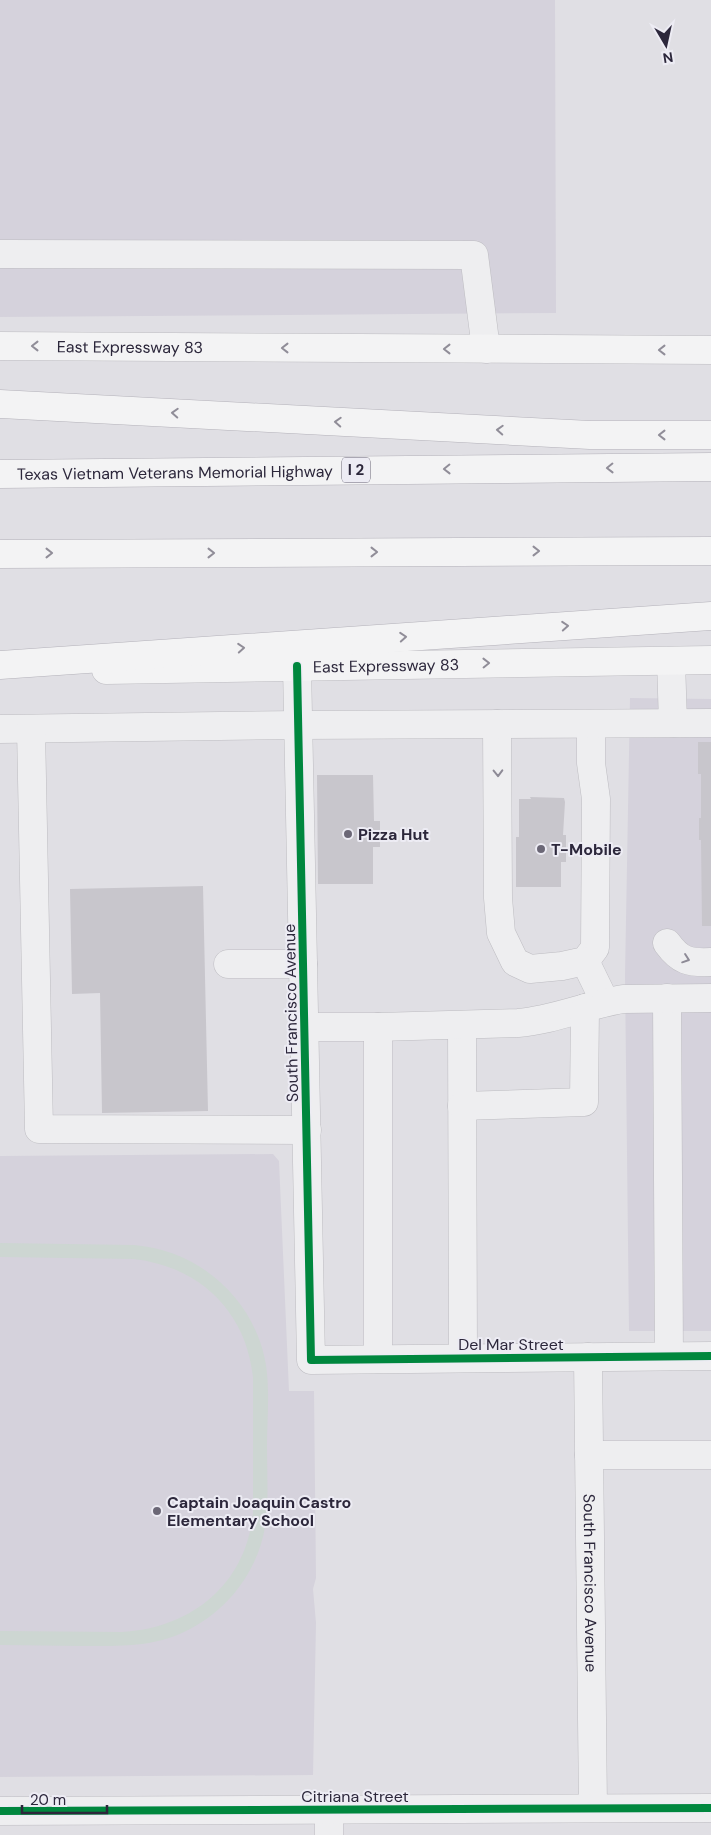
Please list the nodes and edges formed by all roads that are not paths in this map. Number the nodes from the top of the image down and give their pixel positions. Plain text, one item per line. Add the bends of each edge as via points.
1 (0, 254) edge
2 (0, 346) edge
3 (486, 349) junction
4 (711, 350) edge
5 (0, 404) edge
6 (711, 435) edge
7 (711, 466) edge
8 (0, 474) edge
9 (711, 551) edge
10 (0, 554) edge
11 (711, 616) edge
12 (711, 660) edge
13 (671, 661) junction
14 (0, 665) edge
15 (297, 666) junction
16 (0, 672) edge
17 (672, 723) junction
18 (711, 723) edge
19 (497, 724) junction
20 (591, 724) junction
21 (298, 725) junction
22 (0, 729) edge
23 (31, 729) junction
24 (591, 763) junction
25 (498, 815) junction
26 (667, 943) dead end
27 (585, 961) junction
28 (711, 962) edge
29 (228, 964) dead end
30 (303, 964) junction
31 (667, 998) junction
32 (711, 998) edge
33 (595, 1005) junction
34 (462, 1025) junction
35 (305, 1027) junction
36 (378, 1027) junction
37 (462, 1106) junction
38 (307, 1130) junction
39 (669, 1356) junction
40 (711, 1356) edge
41 (588, 1357) junction
42 (463, 1358) junction
43 (378, 1359) junction
44 (311, 1360) joint
45 (589, 1455) junction
46 (711, 1455) edge
47 (593, 1808) junction
48 (711, 1808) edge
49 (0, 1811) edge
50 (329, 1822) edge

1 - 3 street via 474,254
3 -> 2 main road, East Expressway 83
4 -> 3 main road, East Expressway 83
6 -> 5 main road via 590,435
7 -> 8 main road, Texas Vietnam Veterans Memorial Highway / I 2
10 -> 9 main road
14 -> 11 main road
12 - 13 main road, East Expressway 83
15 -> 13 main road, East Expressway 83
13 - 17 street
15 - 16 main road, East Expressway 83
15 - 21 street, South Francisco Avenue
17 - 18 street
17 - 20 street
19 - 20 street
19 - 21 street
19 -> 25 street
20 - 24 street
21 - 23 street
21 - 30 street, South Francisco Avenue
22 - 23 street
23 - 38 street via 39,1130
24 - 25 street via 580,787 582,922 574,945 546,955 524,951 514,940 504,916 508,830
24 - 27 street via 596,799 595,948
25 - 27 street via 501,933 515,962 530,969
26 -> 28 street via 676,955 688,961
27 - 33 street
29 - 30 street
30 - 35 street, South Francisco Avenue
31 - 32 street
31 - 33 street via 623,999
31 - 39 street
33 - 34 street via 537,1022
33 - 37 street via 584,1102
34 - 36 street
34 - 37 street
35 - 36 street
35 - 38 street, South Francisco Avenue
36 - 43 street
37 - 42 street
38 - 44 street, South Francisco Avenue
39 - 40 street, Del Mar Street
39 - 41 street, Del Mar Street
41 - 42 street, Del Mar Street
41 - 45 street, South Francisco Avenue
42 - 43 street, Del Mar Street
43 - 44 street, Del Mar Street
45 - 46 street
45 - 47 street, South Francisco Avenue
47 - 48 street, Citriana Street
47 - 50 street, Citriana Street
49 - 50 street, Citriana Street

